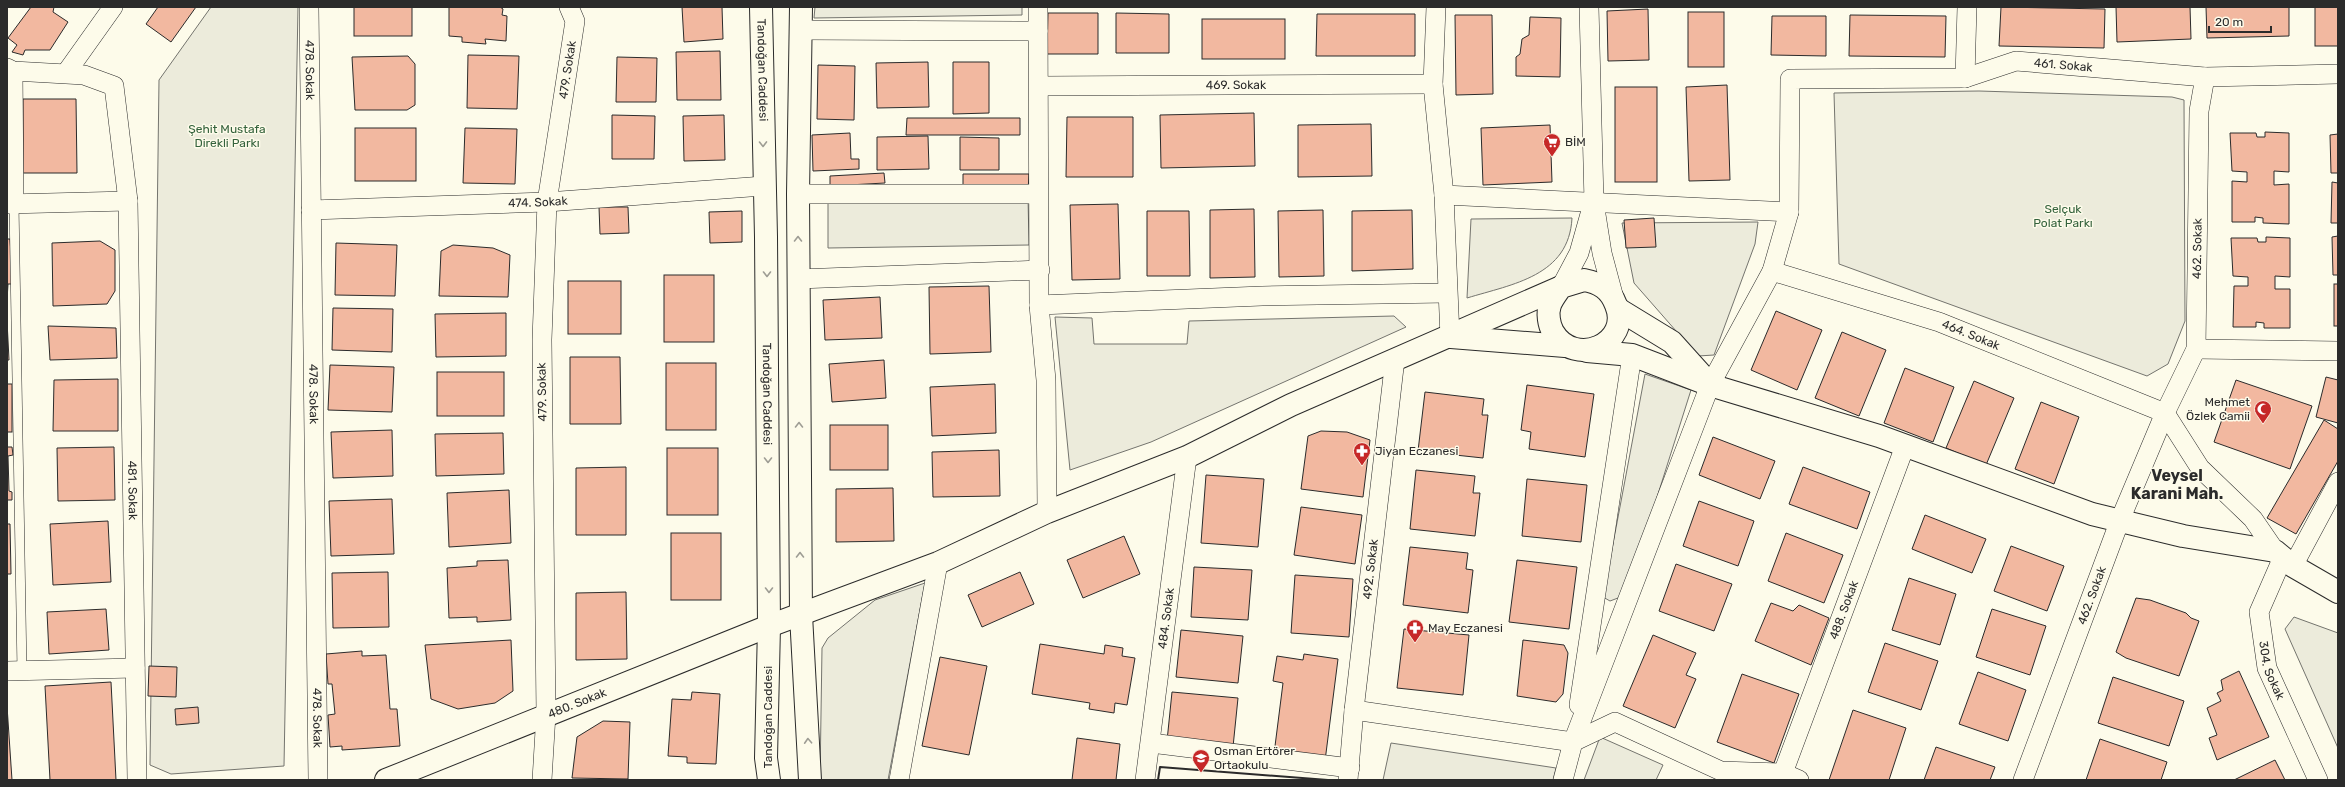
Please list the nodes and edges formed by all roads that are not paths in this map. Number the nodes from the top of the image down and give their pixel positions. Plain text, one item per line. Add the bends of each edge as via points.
1 (113, 7) edge
2 (310, 7) edge
3 (569, 7) edge
4 (761, 7) edge
5 (801, 7) edge
6 (1038, 7) edge
7 (1436, 7) edge
8 (1589, 7) edge
9 (1967, 7) edge
10 (800, 30) junction
11 (1038, 31) junction
12 (10, 70) edge
13 (66, 73) junction
14 (2338, 74) edge
15 (1965, 78) junction
16 (2205, 78) junction
17 (1433, 84) junction
18 (1039, 86) junction
19 (764, 186) junction
20 (798, 194) junction
21 (1037, 194) junction
22 (1444, 195) junction
23 (128, 201) junction
24 (547, 202) junction
25 (1594, 202) junction
26 (11, 204) edge
27 (311, 210) junction
28 (1789, 212) junction
29 (1040, 270) junction
30 (1772, 271) junction
31 (798, 279) junction
32 (1561, 287) junction
33 (1446, 293) junction
34 (1616, 303) junction
35 (1040, 305) junction
36 (1450, 337) junction
37 (1565, 346) junction
38 (2196, 349) junction
39 (1587, 351) junction
40 (2338, 351) edge
41 (1632, 356) junction
42 (1395, 359) junction
43 (1710, 385) junction
44 (2165, 412) junction
45 (1905, 446) junction
46 (1187, 456) junction
47 (2338, 482) edge
48 (1047, 512) junction
49 (2120, 520) junction
50 (2284, 558) junction
51 (938, 563) junction
52 (2338, 592) edge
53 (801, 615) junction
54 (769, 626) junction
55 (135, 668) junction
56 (15, 671) edge
57 (1354, 710) junction
58 (546, 714) junction
59 (1573, 742) junction
60 (1151, 743) junction
61 (1349, 774) edge
62 (1791, 777) edge
63 (137, 780) edge
64 (318, 780) edge
65 (386, 780) edge
66 (542, 780) edge
67 (769, 780) edge
68 (810, 780) edge
69 (899, 780) edge
70 (1145, 780) edge
71 (1563, 780) edge
72 (2023, 780) edge
73 (2318, 780) edge

1 - 13 street
2 - 27 street, 478. Sokak
3 - 24 street, 479. Sokak via 575,21
4 -> 19 street, Tandoğan Caddesi
5 - 10 street
6 - 11 street
7 - 17 street
8 - 25 street
9 - 15 street
10 - 11 street
10 - 20 street
11 - 18 street
12 - 13 street
12 - 26 street
13 - 23 street, 481. Sokak via 84,75 114,86
14 - 16 street, 461. Sokak
15 - 16 street, 461. Sokak via 2016,61
15 - 28 street, 461. Sokak via 1790,79
16 - 38 street, 462. Sokak via 2199,111
17 - 18 street, 469. Sokak
17 - 22 street
18 - 21 street
19 - 24 street, 474. Sokak
19 -> 54 street, Tandoğan Caddesi
20 - 21 street
31 -> 20 street
21 - 29 street
22 - 25 street
22 - 33 street
23 - 26 street
23 - 55 street, 481. Sokak
24 - 27 street, 474. Sokak
24 - 58 street, 479. Sokak via 542,340
25 - 28 street
25 - 32 street via 1579,253
25 - 34 street via 1602,253
26 - 56 lane
27 - 64 street, 478. Sokak
28 - 30 street
29 - 31 street
29 - 35 street
30 - 43 street
30 - 44 street, 464. Sokak via 1939,322
53 -> 31 street
32 - 34 street via 1584,280 1596,282 1606,289
32 - 36 street, 480. Sokak
32 - 37 street via 1550,306 1548,318 1551,329
33 - 35 street via 1262,296
33 - 36 street
34 - 39 street via 1618,321 1615,332 1598,348
34 - 43 street via 1672,342
35 - 48 street via 1046,380
36 - 37 street
36 - 42 street, 480. Sokak
37 - 39 street
38 - 40 street
38 - 44 street, 462. Sokak
39 - 41 street
41 - 43 street
41 - 59 street
42 - 46 street, 480. Sokak via 1291,405
42 - 57 street, 492. Sokak
43 - 45 street
43 - 59 street
44 - 49 street, 462. Sokak
44 - 50 street via 2200,468 2253,519
45 - 49 street via 2092,514
45 - 62 street, 488. Sokak
46 - 48 street, 480. Sokak
46 - 60 street, 484. Sokak
47 - 50 street, 304. Sokak
48 - 51 street, 480. Sokak
49 - 50 street
49 - 72 street, 462. Sokak
50 - 52 street
50 - 73 street, 304. Sokak via 2258,612 2267,668
51 - 53 street, 480. Sokak
51 - 69 street
53 - 54 street, 480. Sokak
68 -> 53 street
54 - 58 street, 480. Sokak
54 - 67 street, Tandoğan Caddesi via 766,758
55 - 56 street
55 - 63 street, 481. Sokak
57 - 59 street
57 - 61 street, 492. Sokak
58 - 65 street, 480. Sokak
58 - 66 street, 479. Sokak
59 - 62 street via 1614,722 1722,770
59 - 71 street
60 - 61 street
60 - 70 street, 484. Sokak

